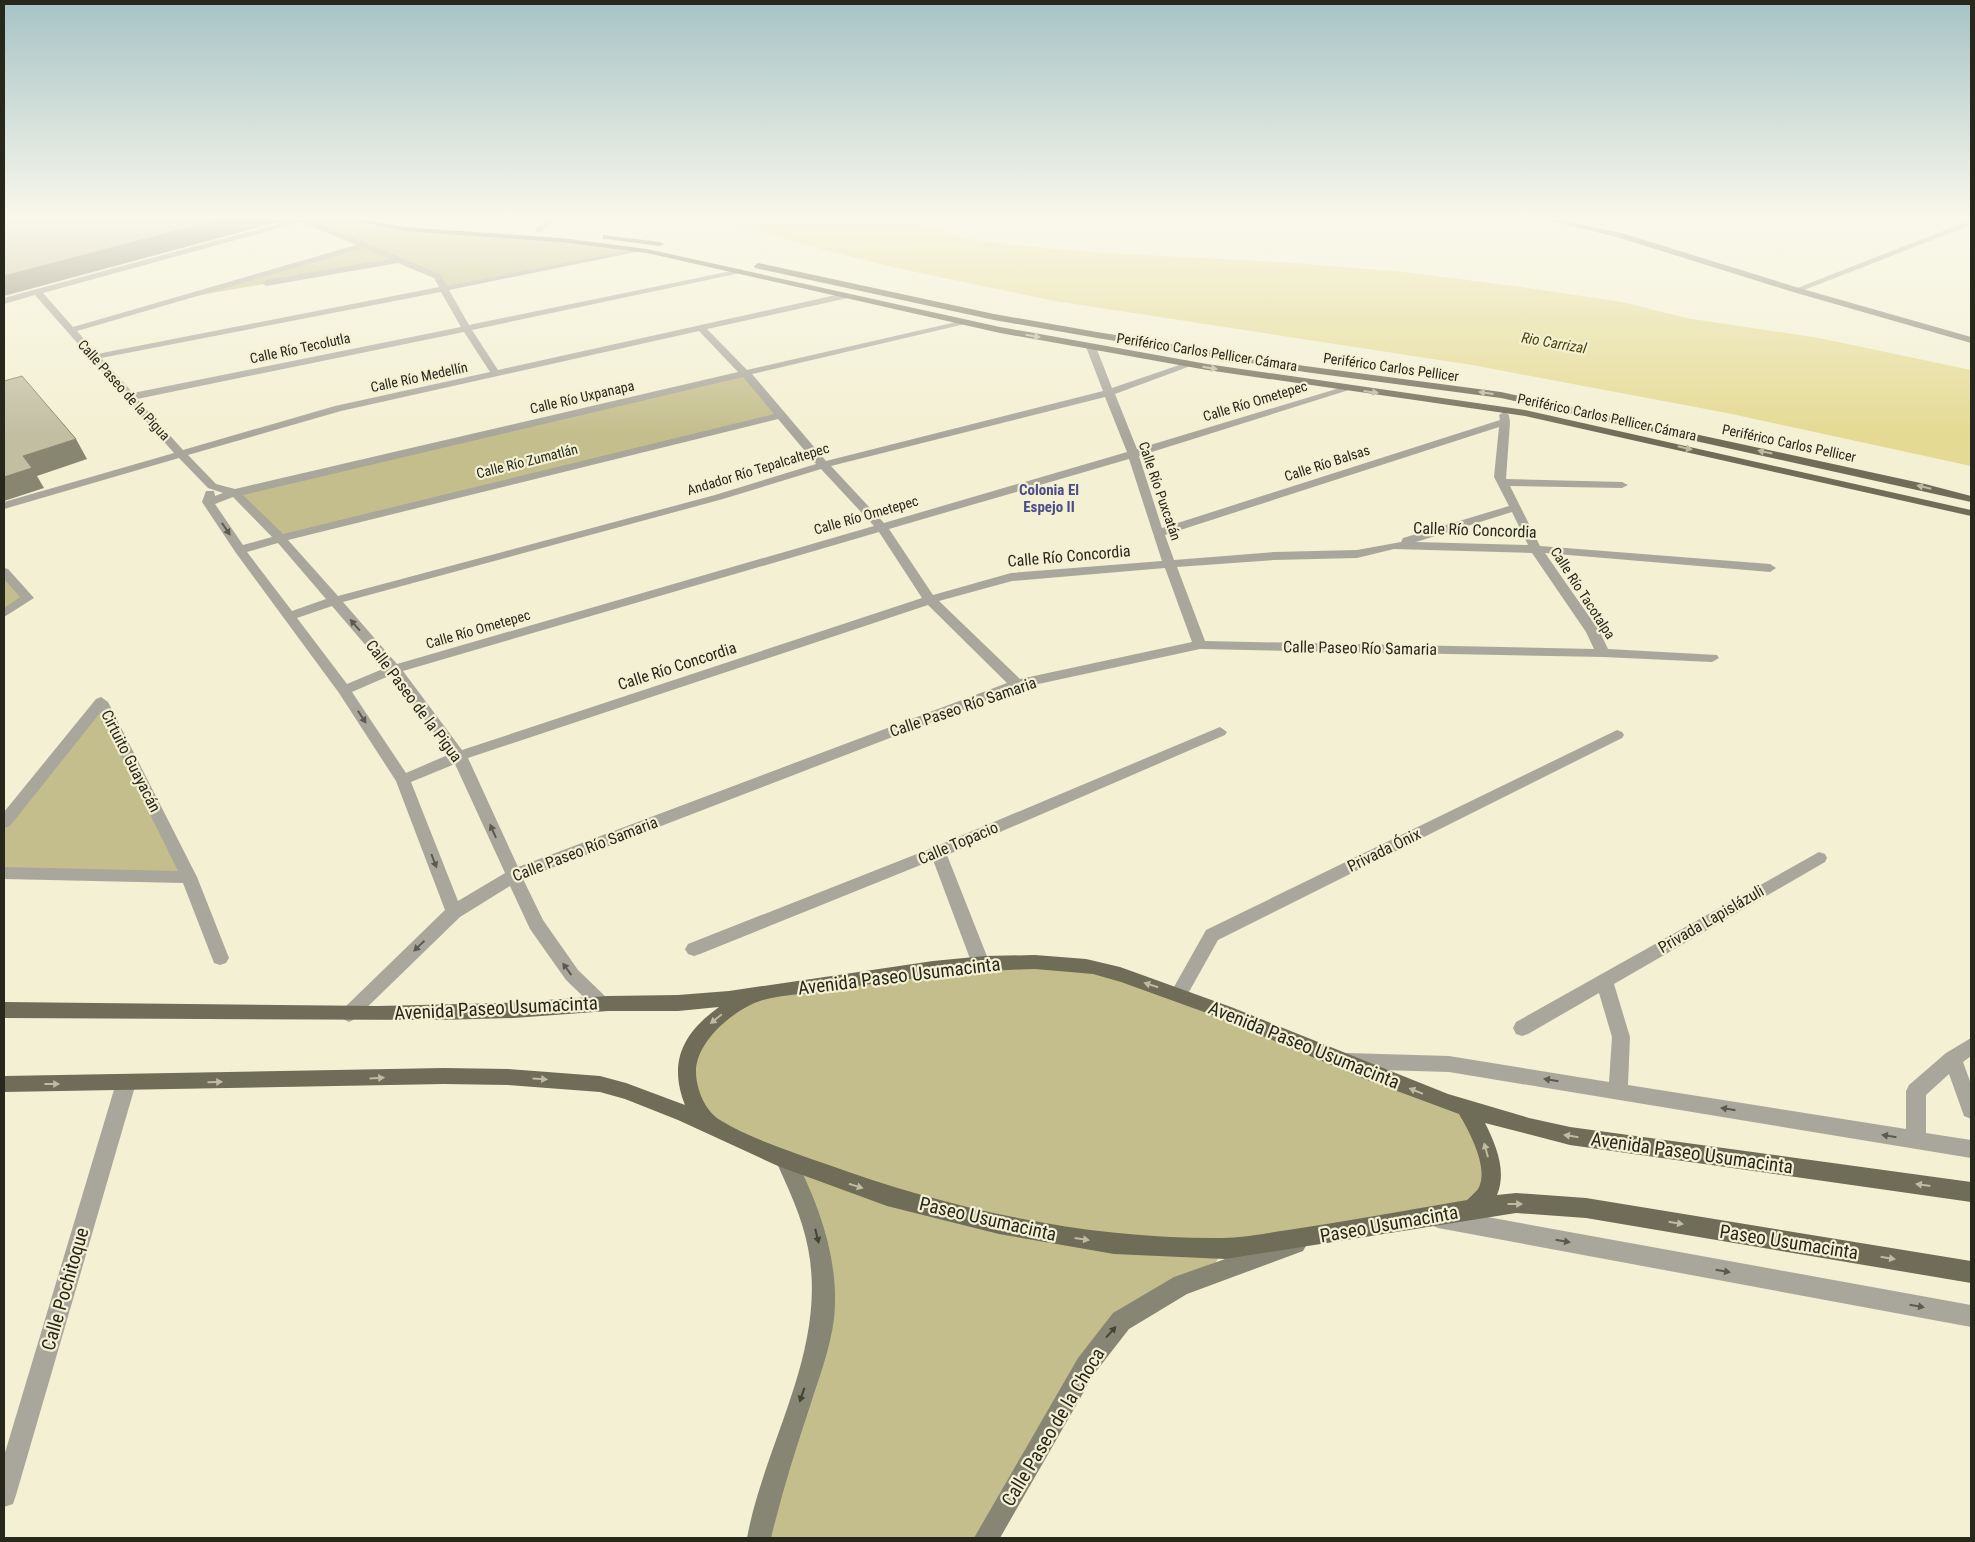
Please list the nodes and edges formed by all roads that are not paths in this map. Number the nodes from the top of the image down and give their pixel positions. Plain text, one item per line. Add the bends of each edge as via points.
1 (42, 291) edge
2 (208, 291) edge
3 (224, 291) edge
4 (434, 291) edge
5 (445, 291) edge
6 (648, 291) edge
7 (823, 291) edge
8 (875, 291) edge
9 (1799, 291) edge
10 (38, 292) junction
11 (845, 296) junction
12 (184, 298) junction
13 (4, 301) edge
14 (962, 322) junction
15 (700, 327) junction
16 (466, 328) junction
17 (71, 330) junction
18 (1971, 340) edge
19 (1091, 347) junction
20 (94, 356) junction
21 (1191, 364) junction
22 (1305, 370) joint
23 (745, 373) junction
24 (496, 374) junction
25 (1347, 389) junction
26 (1108, 393) junction
27 (130, 397) junction
28 (1502, 408) junction
29 (781, 415) junction
30 (1505, 422) junction
31 (180, 453) junction
32 (1133, 454) junction
33 (823, 465) junction
34 (1503, 482) junction
35 (1622, 485) dead end
36 (212, 486) junction
37 (235, 493) junction
38 (1971, 499) edge
39 (208, 502) junction
40 (4, 506) edge
41 (1516, 507) junction
42 (1971, 513) edge
43 (881, 526) junction
44 (1158, 533) junction
45 (280, 538) junction
46 (1394, 545) junction
47 (1536, 549) junction
48 (240, 550) junction
49 (1170, 565) junction
50 (1770, 568) dead end
51 (4, 572) edge
52 (930, 600) junction
53 (334, 601) junction
54 (4, 613) edge
55 (291, 616) junction
56 (1200, 645) junction
57 (1603, 653) junction
58 (1712, 658) dead end
59 (394, 669) junction
60 (1017, 684) junction
61 (344, 690) junction
62 (1220, 732) dead end
63 (1617, 734) dead end
64 (459, 756) junction
65 (403, 780) junction
66 (4, 822) edge
67 (938, 852) junction
68 (1819, 858) dead end
69 (4, 873) edge
70 (513, 876) junction
71 (189, 877) junction
72 (454, 912) junction
73 (694, 949) dead end
74 (220, 958) dead end
75 (981, 964) junction
76 (1604, 980) junction
77 (758, 994) junction
78 (1179, 994) junction
79 (601, 1003) junction
80 (4, 1010) edge
81 (349, 1014) junction
82 (1522, 1028) dead end
83 (1971, 1046) edge
84 (1953, 1059) junction
85 (1345, 1061) junction
86 (126, 1083) junction
87 (4, 1084) edge
88 (1618, 1091) junction
89 (1466, 1109) junction
90 (1971, 1110) edge
91 (714, 1129) junction
92 (1916, 1140) junction
93 (1971, 1149) edge
94 (785, 1159) junction
95 (1971, 1192) edge
96 (1472, 1209) junction
97 (1429, 1217) junction
98 (1316, 1236) junction
99 (1971, 1272) edge
100 (1971, 1316) edge
101 (4, 1495) edge
102 (759, 1538) edge
103 (986, 1538) edge

1 - 10 street
2 - 12 street
3 - 12 street
4 - 20 street
5 - 16 street
6 - 16 street, Calle Río Tecolutla
7 - 11 main road, Periférico Carlos Pellicer Cámara
8 - 22 main road, Periférico Carlos Pellicer Cámara via 994,317
9 - 18 main road
10 - 13 street
10 - 17 street, Calle Paseo de la Pigua
11 - 14 main road, Periférico Carlos Pellicer Cámara
11 - 15 street, Calle Río Medellín
12 - 17 street
14 -> 19 main road, Periférico Carlos Pellicer Cámara
14 - 23 street, Calle Río Uxpanapa
15 - 23 street
15 - 24 street, Calle Río Medellín
16 - 24 street
16 - 27 street, Calle Río Tecolutla
17 - 20 street, Calle Paseo de la Pigua
19 - 21 main road, Periférico Carlos Pellicer Cámara
19 - 26 street, Calle Río Puxcatán
20 - 27 street, Calle Paseo de la Pigua
21 -> 25 main road, Periférico Carlos Pellicer Cámara
21 - 26 street, Andador Río Tepalcaltepec
38 -> 22 main road, Periférico Carlos Pellicer via 1906,482 1501,395
23 - 29 street
23 - 37 street, Calle Río Uxpanapa
24 - 31 street, Calle Río Medellín via 339,408
25 -> 28 main road, Periférico Carlos Pellicer Cámara
25 - 32 street, Calle Río Ometepec
26 - 32 street, Calle Río Puxcatán
26 - 33 street, Andador Río Tepalcaltepec
27 - 31 street, Calle Paseo de la Pigua
28 - 30 street, Calle Río Tacotalpa
28 -> 42 main road, Periférico Carlos Pellicer Cámara
29 - 33 street
29 - 45 street, Calle Río Zumatlán
30 - 34 street, Calle Río Tacotalpa via 1500,477
30 - 44 street, Calle Río Balsas
31 - 36 street, Calle Paseo de la Pigua
31 - 40 street, Calle Río Medellín
32 - 43 street, Calle Río Ometepec
32 - 44 street, Calle Río Puxcatán
33 - 43 street
33 - 53 street, Andador Río Tepalcaltepec via 719,497
34 - 35 street
34 - 41 street, Calle Río Tacotalpa
36 - 37 street, Calle Paseo de la Pigua
36 - 39 street
37 - 39 street, Calle Río Uxpanapa
37 - 45 street, Calle Paseo de la Pigua
39 -> 48 street
41 - 46 street
41 - 47 street, Calle Río Tacotalpa
43 - 52 street
43 - 59 street, Calle Río Ometepec
44 - 49 street, Calle Río Puxcatán
45 - 48 street, Calle Río Zumatlán
45 - 53 street, Calle Paseo de la Pigua
46 - 47 street, Calle Río Concordia
46 - 49 street, Calle Río Concordia via 1357,554 1274,556
47 - 50 street, Calle Río Concordia
47 - 57 street, Calle Río Tacotalpa via 1593,632
48 - 55 street
49 - 52 street, Calle Río Concordia via 1011,577
49 - 56 street, Calle Río Puxcatán
51 - 54 street via 28,598
52 - 60 street
52 - 64 street, Calle Río Concordia
53 - 55 street, Andador Río Tepalcaltepec
59 -> 53 street, Calle Paseo de la Pigua
55 - 61 street
56 - 57 street, Calle Paseo Río Samaria
56 - 60 street, Calle Paseo Río Samaria
57 - 58 street, Calle Paseo Río Samaria
59 - 61 street, Calle Río Ometepec
59 - 64 street, Calle Paseo de la Pigua
60 - 70 street, Calle Paseo Río Samaria
61 -> 65 street
62 - 67 street, Calle Topacio
63 - 78 street, Privada Ónix via 1212,935
64 - 65 street, Calle Río Concordia
70 -> 64 street, Calle Paseo de la Pigua
65 -> 72 street
66 - 71 street, Cirtuito Guayacán via 101,702
67 - 73 street, Calle Topacio
67 - 75 street
68 - 76 street, Privada Lapislázuli
69 - 71 street
70 - 72 street, Calle Paseo Río Samaria
79 -> 70 street, Calle Paseo de la Pigua via 572,975 536,924
71 - 74 street, Cirtuito Guayacán
72 -> 81 street, Calle Paseo Río Samaria
75 - 77 main road, Avenida Paseo Usumacinta
78 -> 75 main road, Avenida Paseo Usumacinta via 1090,966
76 - 82 street, Privada Lapislázuli
76 - 88 street via 1621,1037
77 - 79 main road, Avenida Paseo Usumacinta via 679,1002
77 -> 91 main road via 735,1005 705,1028 688,1054 685,1076 691,1096
78 - 85 main road, Avenida Paseo Usumacinta
79 - 81 main road, Avenida Paseo Usumacinta via 508,1011
80 - 81 main road, Avenida Paseo Usumacinta
83 - 84 street
84 - 90 street
84 - 92 street via 1916,1091
88 -> 85 street via 1449,1064
89 -> 85 main road, Avenida Paseo Usumacinta
87 -> 86 main road
86 -> 91 main road via 444,1076 569,1080 626,1090
86 - 101 street, Calle Pochitoque
92 -> 88 street
95 -> 89 main road, Avenida Paseo Usumacinta via 1570,1136
96 -> 89 main road via 1489,1188 1490,1176 1486,1148
91 - 94 main road
92 - 93 street
94 -> 98 main road, Paseo Usumacinta via 887,1196 999,1224 1114,1244 1225,1249
94 -> 102 main road via 816,1232 822,1261 823,1315 819,1343 767,1500
96 - 97 main road, Paseo Usumacinta
96 -> 99 main road, Paseo Usumacinta via 1516,1203 1586,1208
97 - 98 main road, Paseo Usumacinta
97 -> 100 street
103 -> 98 main road, Calle Paseo de la Choca via 1073,1387 1121,1321 1182,1285

